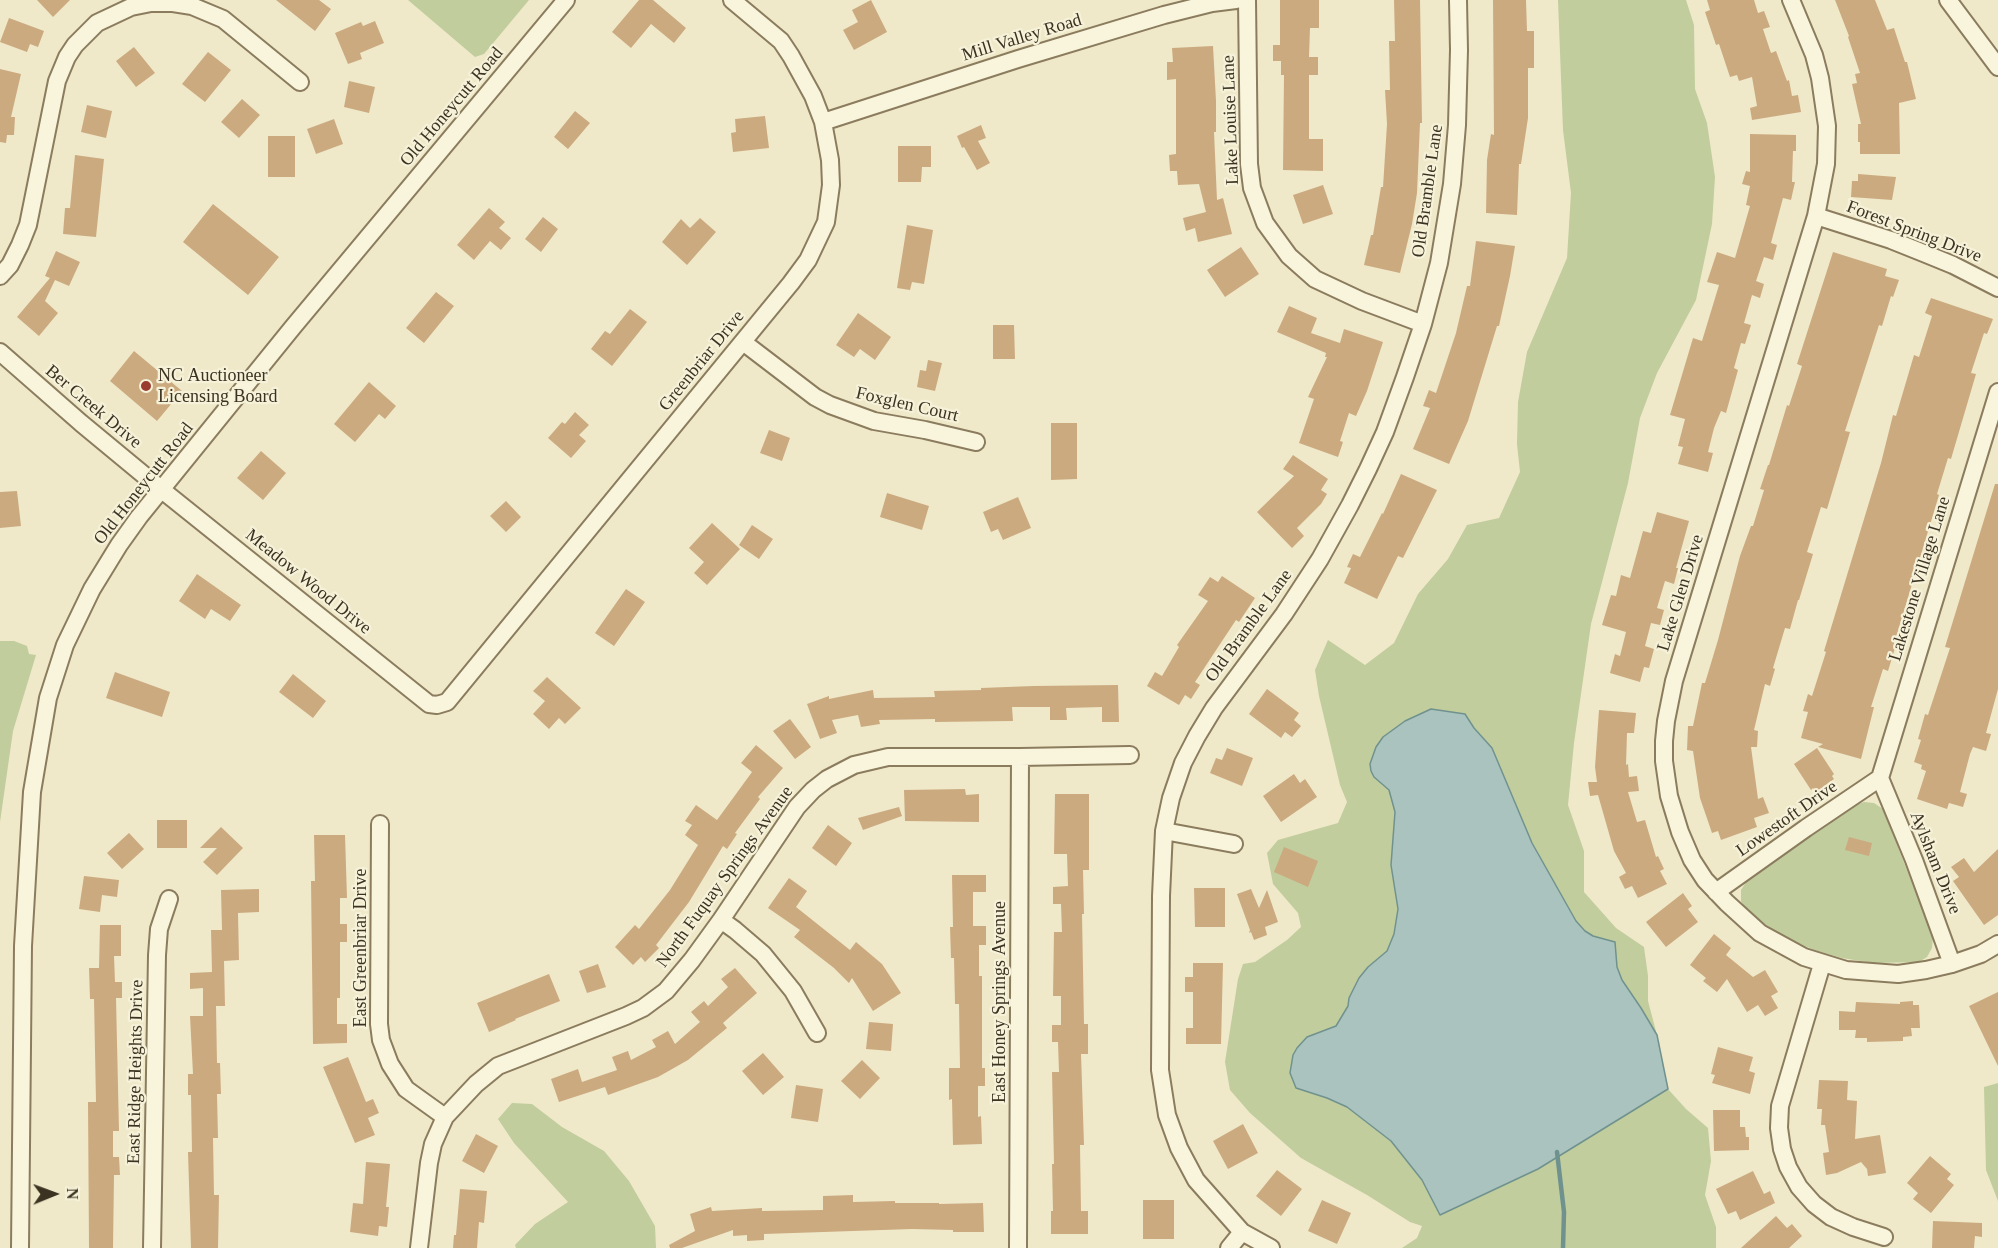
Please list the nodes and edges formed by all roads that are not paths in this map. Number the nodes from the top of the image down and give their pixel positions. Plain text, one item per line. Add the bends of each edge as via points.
1 (566, 0) edge
2 (732, 0) edge
3 (1236, 0) edge
4 (1246, 0) edge
5 (1458, 0) edge
6 (1791, 0) edge
7 (1948, 0) edge
8 (1998, 67) edge
9 (300, 82) dead end
10 (823, 122) junction
11 (1816, 216) junction
12 (0, 276) edge
13 (1998, 288) edge
14 (1423, 324) junction
15 (743, 342) junction
16 (0, 352) edge
17 (1998, 392) edge
18 (976, 442) dead end
19 (162, 490) junction
20 (429, 704) joint
21 (1130, 755) dead end
22 (1020, 757) junction
23 (1880, 778) junction
24 (380, 824) dead end
25 (1164, 831) junction
26 (1234, 844) dead end
27 (1716, 892) junction
28 (169, 899) dead end
29 (721, 920) junction
30 (1998, 944) edge
31 (1822, 964) junction
32 (1952, 964) junction
33 (817, 1034) dead end
34 (444, 1117) junction
35 (1242, 1232) junction
36 (1884, 1238) dead end
37 (20, 1248) edge
38 (152, 1248) edge
39 (419, 1248) edge
40 (1018, 1248) edge
41 (1229, 1248) edge
42 (1271, 1248) edge

1 - 19 street, Old Honeycutt Road
2 - 10 street, Greenbriar Drive via 781,41 803,76
3 - 10 street, Mill Valley Road via 1155,18
4 - 14 street, Lake Louise Lane via 1249,164 1252,188 1265,223 1288,256 1316,279
5 - 14 street, Old Bramble Lane via 1457,125 1452,184 1439,263
6 - 11 street, Lake Glen Drive via 1814,56 1824,100 1826,164
7 - 8 street
9 - 12 street via 223,19 192,6 151,3 130,7 97,23 75,45 57,81 28,225 15,255
10 - 15 street, Greenbriar Drive via 831,185 826,222 808,260
11 - 13 street, Forest Spring Drive via 1891,240
11 - 27 street, Lake Glen Drive via 1674,681 1666,721 1664,761 1669,796 1692,860
14 - 25 street, Old Bramble Lane via 1385,432 1350,505 1303,586 1197,736 1180,772
15 - 18 street, Foxglen Court via 814,397 831,405 874,421
15 - 20 street, Greenbriar Drive via 458,690 447,702
16 - 19 street, Ber Creek Drive
17 - 23 street, Lakestone Village Lane
19 - 20 street, Meadow Wood Drive
19 - 37 street, Old Honeycutt Road via 119,545 80,612 56,669 39,743 32,792 23,946
21 - 22 street, North Fuquay Springs Avenue
22 - 29 street, North Fuquay Springs Avenue via 888,756 839,771 797,807
22 - 40 street, East Honey Springs Avenue
23 - 27 street, Lowestoft Drive
23 - 32 street, Aylsham Drive
24 - 34 street, East Greenbriar Drive via 381,1040 406,1089
25 - 26 street
25 - 35 street, Old Bramble Lane via 1160,1070 1164,1104 1179,1148 1196,1180
27 - 31 street, Lake Glen Drive via 1760,933
28 - 38 street, East Ridge Heights Drive via 159,929 157,955
29 - 33 street via 763,954 794,991
29 - 34 street, North Fuquay Springs Avenue via 677,979 648,1004 498,1066
30 - 32 street, Lake Glen Drive
31 - 32 street, Lake Glen Drive via 1898,974
31 - 36 street via 1780,1106 1782,1149 1799,1187 1814,1204 1831,1217
34 - 39 street, North Fuquay Springs Avenue via 429,1162
35 - 41 street
35 - 42 street, Old Bramble Lane

